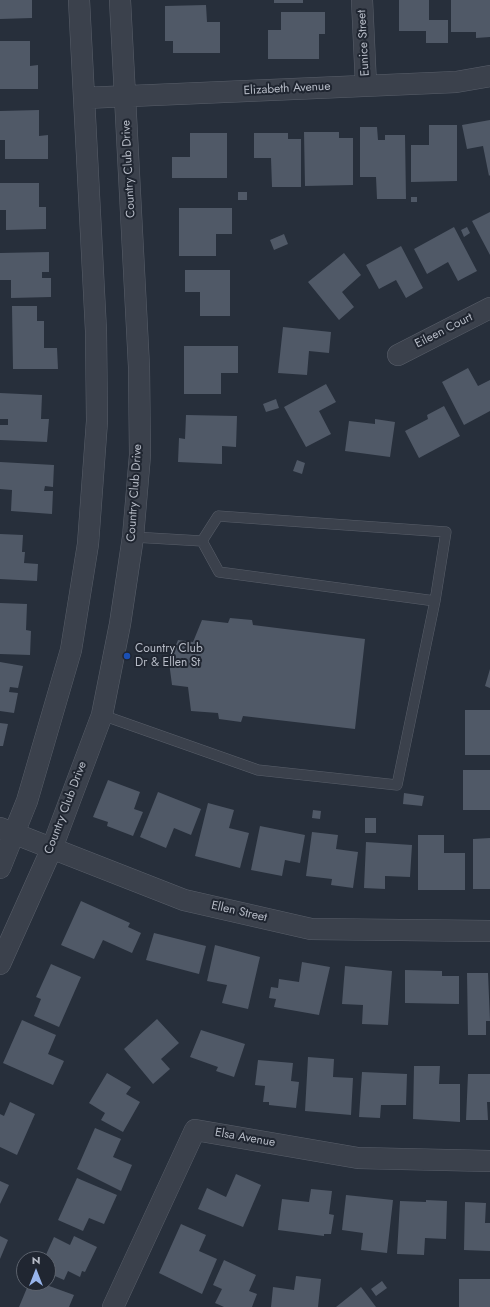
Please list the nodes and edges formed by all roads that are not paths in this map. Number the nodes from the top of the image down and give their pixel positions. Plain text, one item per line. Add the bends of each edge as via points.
1 (79, 0) edge
2 (120, 0) edge
3 (362, 0) edge
4 (490, 76) edge
5 (366, 85) junction
6 (125, 96) junction
7 (84, 98) junction
8 (490, 308) edge
9 (398, 355) dead end
10 (133, 537) junction
11 (202, 541) junction
12 (435, 601) junction
13 (102, 715) junction
14 (8, 831) edge
15 (52, 848) junction
16 (0, 868) edge
17 (490, 931) edge
18 (0, 964) edge
19 (490, 1160) edge
20 (121, 1305) edge

1 - 7 street
2 - 6 street, Country Club Drive
3 - 5 street, Eunice Street
4 - 5 street, Elizabeth Avenue via 456,82
5 - 6 street, Elizabeth Avenue
6 - 7 street, Elizabeth Avenue
6 - 10 street, Country Club Drive via 139,367 140,455
7 - 14 street via 96,338 97,421 88,544 71,650 27,801
8 - 9 street, Eileen Court
10 - 11 lane
10 - 13 street, Country Club Drive via 120,624
11 - 12 lane via 220,572
11 - 12 lane via 218,516 446,532
12 - 13 lane via 397,786 258,770
13 - 15 street, Country Club Drive
14 - 15 street, Ellen Street
14 - 16 street
15 - 17 street, Ellen Street via 184,900 311,929
15 - 18 street, Country Club Drive
19 - 20 street, Elsa Avenue via 358,1158 195,1130

